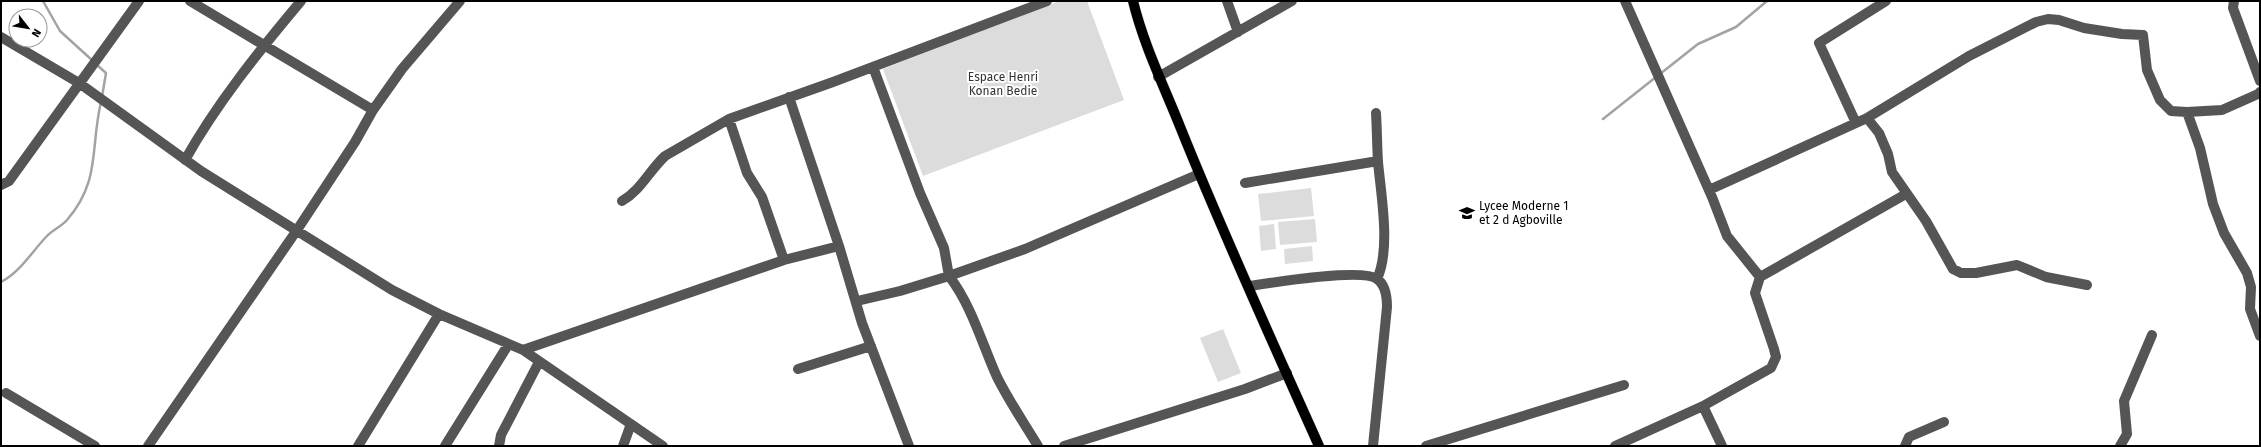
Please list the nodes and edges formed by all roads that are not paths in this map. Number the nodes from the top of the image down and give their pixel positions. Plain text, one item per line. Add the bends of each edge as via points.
1 (139, 1) edge
2 (190, 1) edge
3 (301, 1) edge
4 (460, 1) edge
5 (1047, 1) edge
6 (1133, 1) edge
7 (1227, 1) edge
8 (1292, 1) edge
9 (1625, 1) edge
10 (1886, 1) edge
11 (2234, 1) edge
12 (1238, 32) junction
13 (1, 37) edge
14 (264, 44) junction
15 (873, 67) junction
16 (1158, 77) junction
17 (2260, 81) edge
18 (79, 83) junction
19 (2260, 92) edge
20 (789, 97) junction
21 (373, 110) junction
22 (1376, 112) dead end
23 (2187, 112) junction
24 (1867, 118) junction
25 (729, 119) junction
26 (1856, 123) junction
27 (184, 160) junction
28 (1378, 161) junction
29 (1199, 174) junction
30 (1245, 183) dead end
31 (1, 184) edge
32 (1709, 190) junction
33 (1906, 194) junction
34 (622, 201) dead end
35 (297, 230) junction
36 (839, 246) junction
37 (784, 260) junction
38 (949, 276) junction
39 (1760, 277) junction
40 (1377, 279) junction
41 (2088, 285) dead end
42 (1249, 286) junction
43 (857, 301) junction
44 (438, 314) junction
45 (2152, 335) dead end
46 (2260, 336) edge
47 (508, 345) junction
48 (871, 346) junction
49 (523, 350) junction
50 (539, 362) junction
51 (798, 369) dead end
52 (1287, 373) junction
53 (1624, 385) dead end
54 (6, 393) dead end
55 (1703, 406) junction
56 (1944, 422) dead end
57 (631, 424) junction
58 (95, 446) edge
59 (148, 446) edge
60 (358, 446) edge
61 (445, 446) edge
62 (499, 446) edge
63 (623, 446) edge
64 (663, 446) edge
65 (909, 446) edge
66 (1038, 446) edge
67 (1064, 446) edge
68 (1319, 446) edge
69 (1372, 446) edge
70 (1426, 446) edge
71 (1617, 446) edge
72 (1722, 446) edge
73 (1905, 446) edge
74 (2120, 446) edge

1 - 18 street
2 - 14 street
3 - 14 street
4 - 21 street via 402,69
5 - 15 street
6 - 16 main road via 1139,26
7 - 12 street
8 - 12 street
9 - 32 street
10 - 26 street via 1819,44
11 - 17 street via 2233,8
12 - 16 street
13 - 18 street
14 - 21 street
14 - 27 street
15 - 20 street
15 - 38 street via 944,248
16 - 29 main road
18 - 27 street
18 - 31 street via 9,181
19 - 23 street via 2222,110
20 - 25 street
20 - 36 street
21 - 35 street
22 - 28 street
23 - 24 street via 2171,111 2160,100 2144,63 2143,35 2084,28 2048,19 2036,22 1968,56
23 - 46 street via 2200,148 2213,204 2224,233 2247,273 2251,287 2250,309
24 - 26 street
24 - 33 street via 1879,133 1888,154 1889,165
25 - 34 street via 665,156 641,187
25 - 37 street via 747,173 762,198
26 - 32 street
27 - 35 street
28 - 30 street
28 - 40 street via 1384,218 1382,268
29 - 38 street via 1025,249
29 - 42 main road
32 - 39 street via 1727,236
33 - 39 street
33 - 41 street via 1926,221 1953,269 1961,273 1976,273 2017,265 2046,277
35 - 44 street via 392,290
35 - 59 street
36 - 37 street
36 - 43 street
37 - 49 street
38 - 43 street
38 - 66 street via 957,286 970,313 998,379
39 - 55 street via 1755,293 1774,349 1774,364
40 - 42 street via 1367,276 1309,277
40 - 69 street via 1387,295 1387,307
42 - 52 main road
43 - 48 street
44 - 47 street
44 - 60 street
45 - 74 street via 2124,401 2127,434
47 - 49 street
47 - 61 street
48 - 51 street
48 - 65 street
49 - 50 street
50 - 57 street
50 - 62 street via 501,435
52 - 67 street via 1245,389
52 - 68 main road
53 - 70 street
54 - 58 street
55 - 71 street
55 - 72 street
56 - 73 street via 1909,437
57 - 63 street
57 - 64 street

